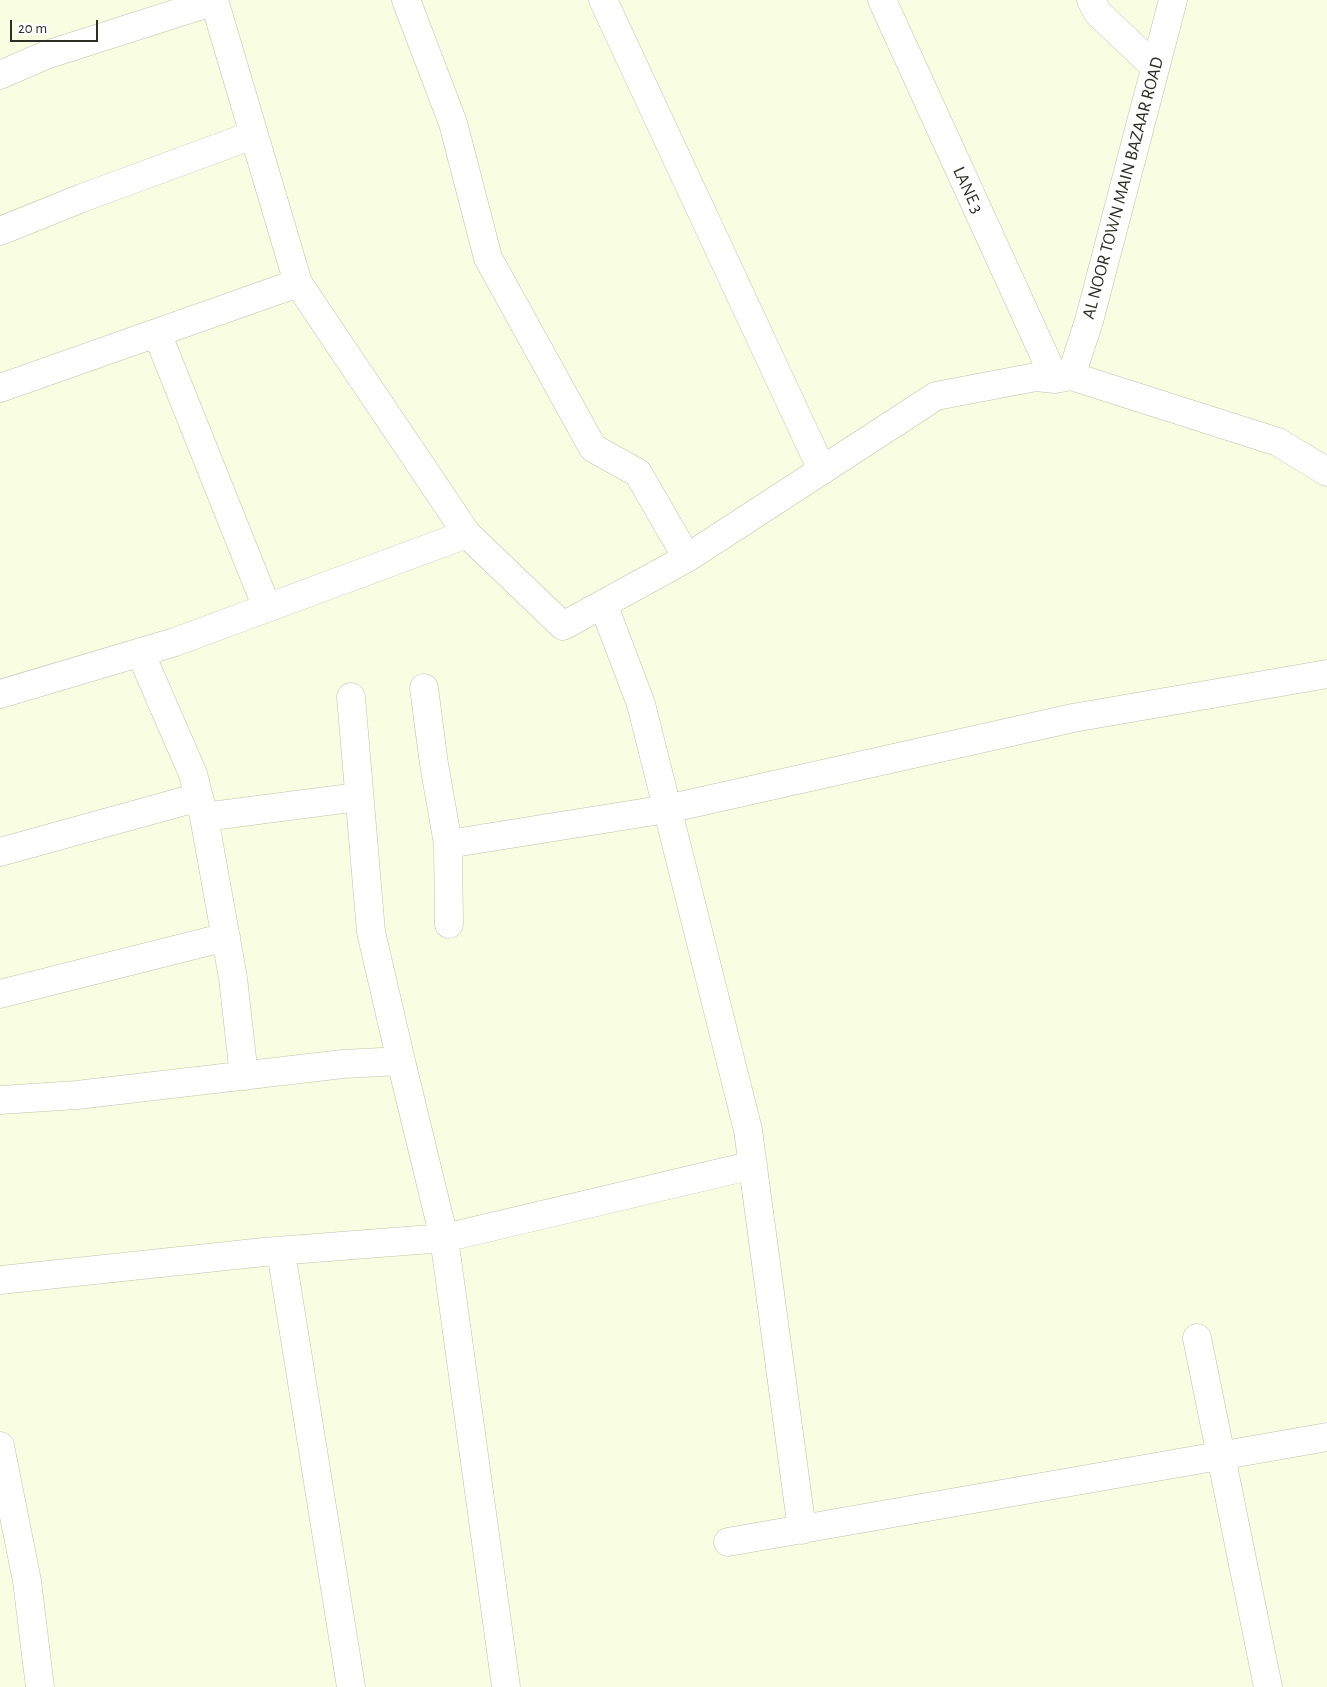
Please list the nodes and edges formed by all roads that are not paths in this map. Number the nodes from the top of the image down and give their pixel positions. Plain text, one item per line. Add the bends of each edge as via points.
1 (406, 0) edge
2 (603, 0) edge
3 (882, 0) edge
4 (1091, 0) edge
5 (1173, 0) edge
6 (214, 1) edge
7 (1155, 67) junction
8 (0, 75) edge
9 (253, 136) junction
10 (0, 231) edge
11 (298, 283) junction
12 (157, 333) junction
13 (1063, 378) junction
14 (0, 388) edge
15 (822, 470) junction
16 (1327, 472) edge
17 (467, 534) junction
18 (687, 558) junction
19 (603, 604) junction
20 (266, 608) junction
21 (140, 652) junction
22 (1327, 674) edge
23 (424, 688) dead end
24 (0, 694) edge
25 (351, 698) dead end
26 (358, 797) junction
27 (202, 807) junction
28 (667, 809) junction
29 (448, 844) junction
30 (0, 852) edge
31 (449, 924) dead end
32 (226, 937) junction
33 (0, 994) edge
34 (401, 1061) junction
35 (244, 1076) junction
36 (0, 1100) edge
37 (753, 1165) junction
38 (444, 1238) junction
39 (281, 1252) junction
40 (0, 1280) edge
41 (1197, 1338) dead end
42 (1327, 1437) edge
43 (0, 1446) edge
44 (1221, 1456) junction
45 (802, 1530) junction
46 (728, 1542) dead end
47 (40, 1687) edge
48 (351, 1687) edge
49 (506, 1687) edge
50 (1268, 1687) edge

1 - 18 street via 453,123 488,258 593,448 638,473
2 - 15 street
3 - 13 street, LANE 3
4 - 7 street via 1098,13
5 - 7 street, AL NOOR TOWN MAIN BAZAAR ROAD
6 - 8 street via 46,55
6 - 9 street
7 - 13 street, AL NOOR TOWN MAIN BAZAAR ROAD via 1089,321
9 - 10 street
9 - 11 street
11 - 12 street
11 - 17 street
12 - 14 street
12 - 20 street
13 - 15 street via 1036,377 936,396
13 - 16 street via 1278,442
15 - 18 street
17 - 19 street via 563,626
17 - 20 street
18 - 19 street
19 - 28 street via 641,704
20 - 21 street
21 - 24 street
21 - 27 street via 193,774
22 - 28 street via 1073,718
23 - 29 street
25 - 26 street
26 - 27 street
26 - 34 street via 371,932
27 - 30 street
27 - 32 street
28 - 29 street
28 - 37 street via 748,1130
29 - 31 street
32 - 33 street
32 - 35 street
34 - 35 street via 343,1064
34 - 38 street
35 - 36 street via 77,1095
37 - 38 street
37 - 45 street
38 - 39 street
38 - 49 street
39 - 40 street
39 - 48 street
41 - 44 street
42 - 44 street
43 - 47 street via 26,1581
44 - 45 street
44 - 50 street
45 - 46 street

